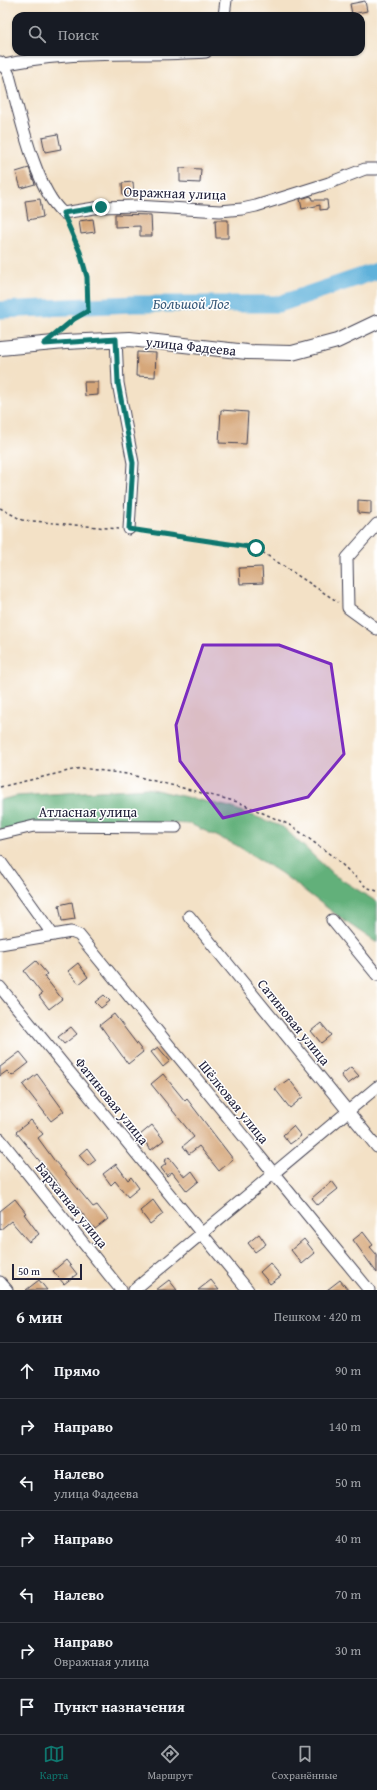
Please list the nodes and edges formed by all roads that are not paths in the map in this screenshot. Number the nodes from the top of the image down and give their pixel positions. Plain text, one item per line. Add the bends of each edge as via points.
1 (226, 0) edge
2 (224, 12) edge
3 (74, 56) edge
4 (2, 64) edge
5 (376, 168) edge
6 (377, 322) edge
7 (116, 339) junction
8 (0, 348) edge
9 (377, 524) edge
10 (129, 529) road end
11 (377, 629) edge
12 (176, 827) dead end
13 (0, 834) edge
14 (0, 861) edge
15 (189, 916) dead end
16 (332, 920) dead end
17 (53, 935) junction
18 (0, 944) edge
19 (377, 975) edge
20 (0, 987) edge
21 (377, 1087) edge
22 (348, 1112) junction
23 (0, 1139) edge
24 (377, 1147) edge
25 (273, 1174) junction
26 (202, 1234) junction
27 (0, 1282) edge
28 (7, 1290) edge
29 (122, 1290) edge
30 (134, 1290) edge
31 (248, 1290) edge
32 (369, 1290) edge

1 - 2 street
3 - 4 street
4 - 5 street, Овражная улица via 9,74 38,173 56,207 63,213 101,207 136,206 220,211 242,209 365,169
6 - 7 street, улица Фадеева via 336,341 292,354
7 - 8 street, улица Фадеева
7 - 10 street via 118,383 133,463
9 - 11 street via 347,558 348,608
12 - 13 street, Атласная улица via 34,826
14 - 17 street
15 - 22 street, Сатиновая улица
16 - 19 street
17 - 18 street
17 - 25 street, Шёлковая улица via 76,933
20 - 26 street, Фатиновая улица
21 - 22 street
22 - 24 street, Сатиновая улица
22 - 25 street
23 - 29 street, Бархатная улица
25 - 26 street
25 - 32 street, Шёлковая улица
26 - 30 street
26 - 31 street, Фатиновая улица
27 - 28 street

